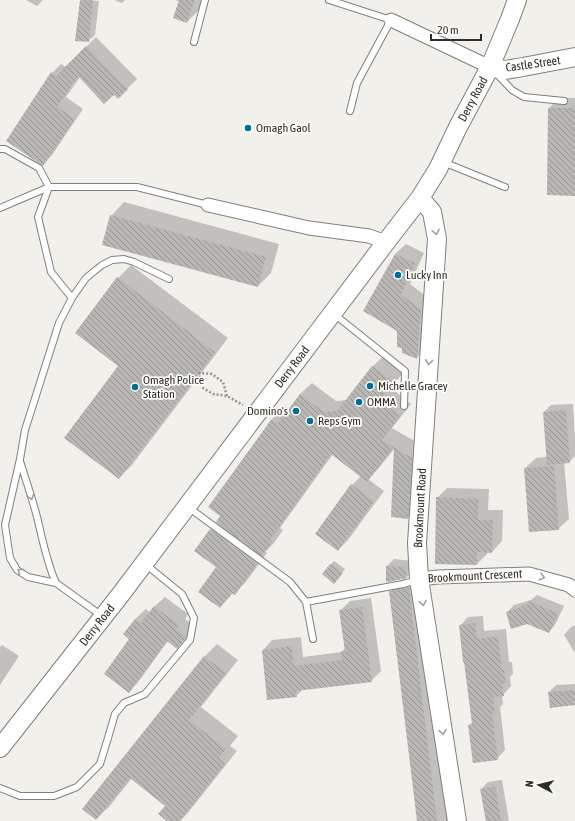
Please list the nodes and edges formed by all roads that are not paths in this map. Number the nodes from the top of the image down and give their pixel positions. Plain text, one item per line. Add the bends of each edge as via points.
1 (205, 0) edge
2 (329, 0) edge
3 (517, 0) edge
4 (391, 20) junction
5 (194, 42) dead end
6 (575, 57) edge
7 (490, 67) junction
8 (564, 101) dead end
9 (350, 110) dead end
10 (0, 149) edge
11 (441, 161) junction
12 (49, 186) junction
13 (505, 187) dead end
14 (420, 198) junction
15 (208, 205) joint
16 (0, 208) edge
17 (386, 242) junction
18 (169, 279) dead end
19 (72, 298) junction
20 (332, 313) junction
21 (404, 406) dead end
22 (20, 459) junction
23 (26, 480) junction
24 (14, 487) junction
25 (187, 506) junction
26 (144, 563) junction
27 (419, 579) junction
28 (56, 583) junction
29 (575, 590) edge
30 (306, 602) junction
31 (103, 617) junction
32 (313, 639) dead end
33 (0, 748) edge
34 (0, 788) edge
35 (457, 821) edge

1 - 5 lane
2 - 4 lane
3 - 7 main road, Derry Road
4 - 7 street
4 - 9 lane via 357,84
6 - 7 main road, Castle Street via 505,70
7 - 8 lane via 512,90 524,97
7 - 11 main road, Derry Road
10 - 12 lane via 5,149 39,168
11 - 13 lane
11 - 14 main road, Derry Road
12 - 15 lane via 137,187
12 - 16 lane
12 - 19 lane via 38,217 51,272
14 - 17 main road, Derry Road
14 -> 27 main road, Brookmount Road via 432,212 437,239 417,543
15 - 17 street via 309,228 369,236
17 - 20 main road, Derry Road
18 - 19 lane via 134,262 124,259 112,260 86,278
19 - 22 lane via 59,323 25,430
20 - 21 lane via 405,371
20 - 25 main road, Derry Road
22 - 23 lane
22 - 24 lane
23 - 24 lane
23 -> 28 lane
28 -> 24 lane via 28,577 16,570 10,558 5,525
25 - 26 main road, Derry Road
25 - 30 lane via 290,582
26 - 31 main road, Derry Road
26 - 34 lane via 182,594 194,618 190,640 145,694 124,703 115,714 100,764 77,787 54,796 20,796
27 -> 29 street, Brookmount Crescent via 529,574 569,585
27 - 30 lane
27 -> 35 main road, Brookmount Road
28 - 31 lane
30 - 32 lane
31 - 33 main road, Derry Road

